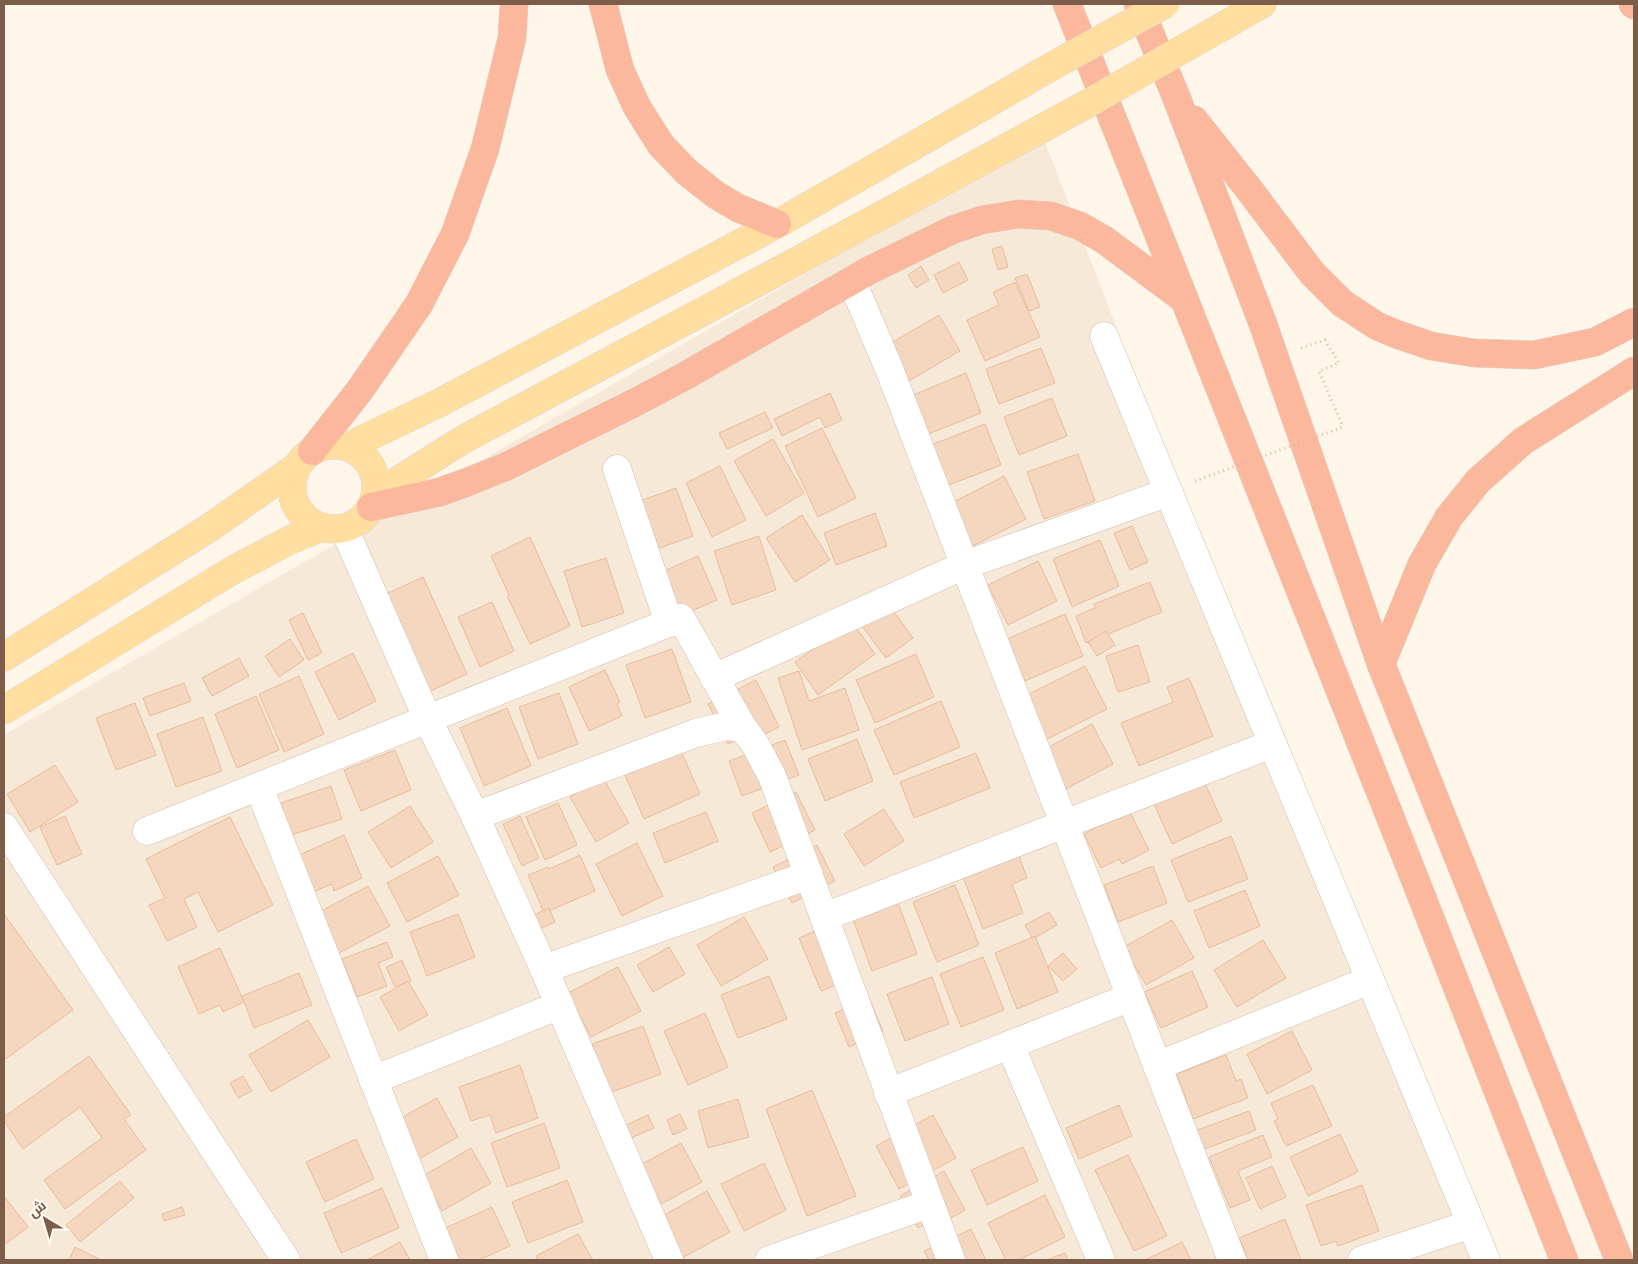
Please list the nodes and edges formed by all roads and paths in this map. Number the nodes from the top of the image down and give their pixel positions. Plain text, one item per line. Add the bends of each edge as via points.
1 (514, 4) edge
2 (603, 4) edge
3 (1067, 4) edge
4 (1138, 4) edge
5 (1165, 4) edge
6 (1262, 4) edge
7 (1177, 99) junction
8 (777, 224) junction
9 (857, 293) dead end
10 (1184, 299) junction
11 (1634, 322) edge
12 (1104, 336) dead end
13 (1274, 356) junction
14 (1634, 371) edge
15 (347, 446) junction
16 (304, 459) junction
17 (617, 469) dead end
18 (1195, 481) dead end
19 (1169, 492) junction
20 (373, 501) junction
21 (332, 528) junction
22 (965, 565) junction
23 (669, 623) junction
24 (4, 657) edge
25 (1381, 664) junction
26 (714, 678) junction
27 (4, 710) edge
28 (428, 720) junction
29 (743, 728) junction
30 (1272, 744) junction
31 (259, 787) junction
32 (475, 816) junction
33 (1064, 824) junction
34 (4, 827) edge
35 (146, 831) dead end
36 (809, 875) junction
37 (824, 917) junction
38 (544, 970) junction
39 (1370, 980) junction
40 (1131, 997) junction
41 (560, 1005) junction
42 (1010, 1045) junction
43 (1157, 1066) junction
44 (373, 1080) junction
45 (888, 1093) junction
46 (929, 1204) junction
47 (1470, 1224) junction
48 (286, 1260) edge
49 (444, 1260) edge
50 (670, 1260) edge
51 (769, 1260) edge
52 (951, 1260) edge
53 (1101, 1260) edge
54 (1232, 1260) edge
55 (1362, 1260) edge
56 (1486, 1260) edge
57 (1564, 1260) edge
58 (1619, 1260) edge

1 - 16 highway via 512,38 486,149 455,234 419,304 360,390
2 - 8 highway via 620,70 637,107 662,145 687,172 716,195
3 - 10 highway
4 - 7 highway
5 - 8 main road, bridge
6 - 20 main road, bridge via 1087,104 464,439
7 - 11 highway via 1312,273 1342,303 1377,326 1439,347 1474,353 1534,355 1595,342
7 - 13 highway
8 - 15 main road via 439,403
9 - 22 street
10 - 20 highway via 1103,239 1080,226 1051,216 1018,214 982,220 952,230 870,270 659,390 505,467 440,492
10 - 57 highway
12 - 19 street
13 - 18 path, bridge via 1326,340 1338,363 1319,371 1343,427
13 - 25 highway
14 - 25 highway via 1523,440 1478,481 1449,516 1422,564
15 - 16 main road via 323,446
15 - 20 main road via 358,452 373,471 376,483
16 - 21 main road via 292,480 294,503 309,522
16 - 24 main road via 209,528
17 - 23 street
19 - 22 street
19 - 30 street
20 - 21 main road via 360,520
21 - 27 main road via 290,540 233,570
21 - 28 street
22 - 26 street
22 - 33 street
23 - 26 street via 681,618
23 - 28 street
25 - 58 highway
26 - 29 street
28 - 31 street
28 - 32 street
29 - 32 street via 726,726 696,733
29 - 36 street via 756,744 772,776
30 - 33 street
30 - 39 street
31 - 35 street
31 - 44 street
32 - 38 street
33 - 37 street
33 - 40 street
34 - 48 street
36 - 37 street
36 - 38 street
37 - 45 street
38 - 41 street
39 - 43 street
39 - 47 street
40 - 42 street
40 - 43 street
41 - 44 street
41 - 50 street
42 - 45 street
42 - 53 street
43 - 54 street
44 - 49 street
45 - 46 street
46 - 51 street
46 - 52 street
47 - 55 street
47 - 56 street

